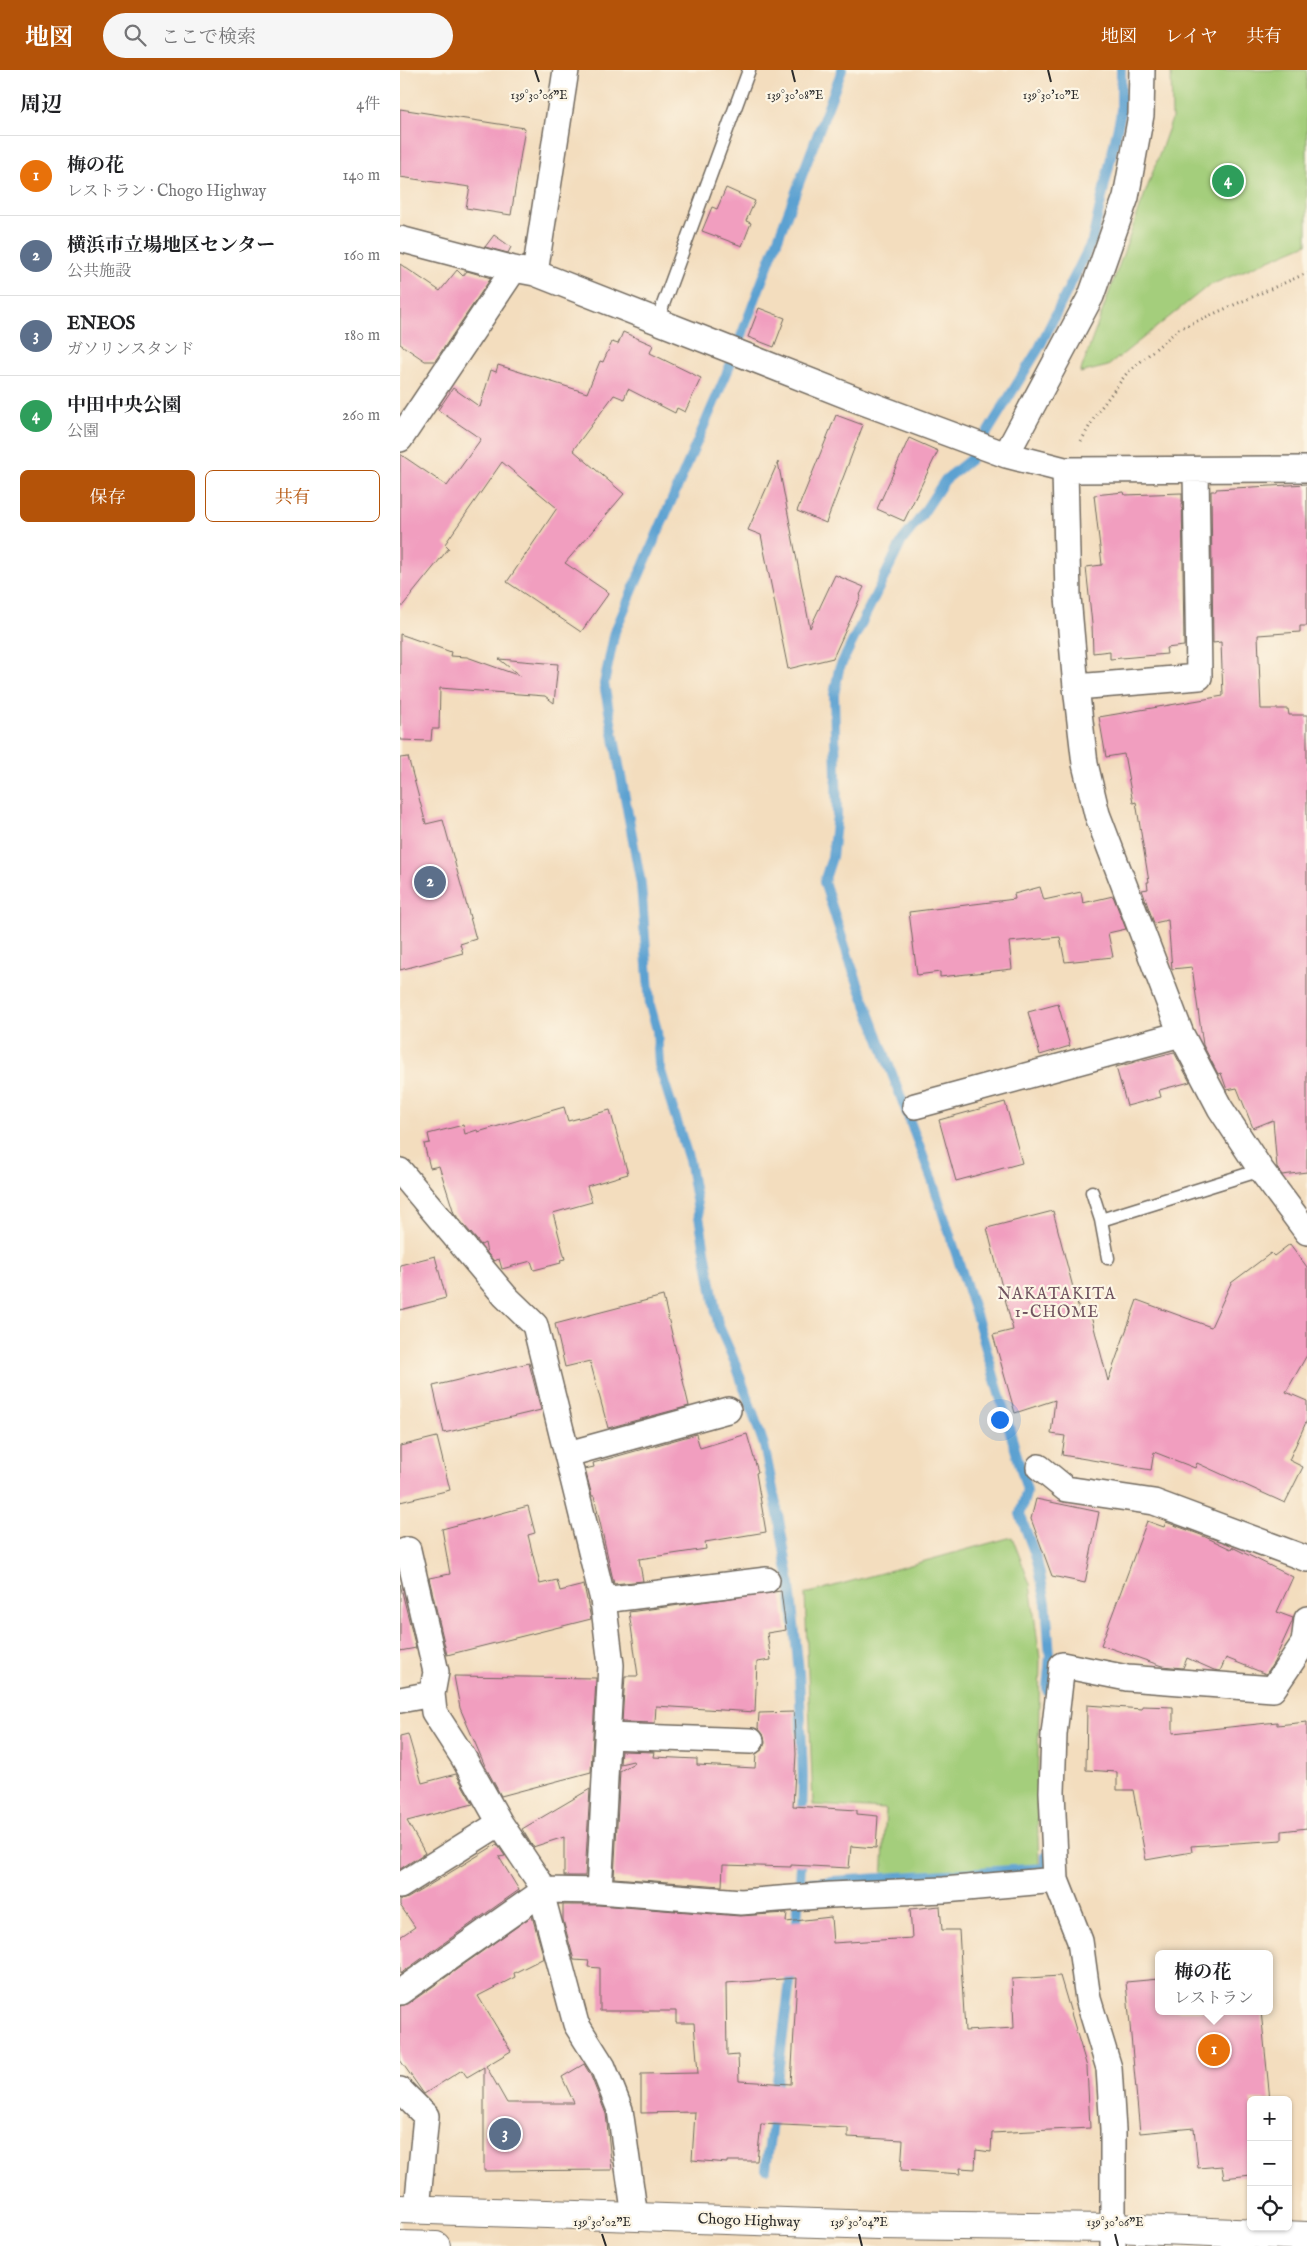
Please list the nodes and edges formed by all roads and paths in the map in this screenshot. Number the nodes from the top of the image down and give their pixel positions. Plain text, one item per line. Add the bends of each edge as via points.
1 (566, 70) edge
2 (749, 70) edge
3 (1142, 70) edge
4 (400, 238) edge
5 (524, 271) junction
6 (1307, 273) edge
7 (657, 321) junction
8 (400, 440) edge
9 (1004, 454) junction
10 (1307, 469) edge
11 (1065, 470) junction
12 (1196, 470) junction
13 (1076, 687) junction
14 (1181, 1034) junction
15 (915, 1106) dead end
16 (1261, 1170) junction
17 (400, 1171) edge
18 (1092, 1192) dead end
19 (1101, 1220) junction
20 (1307, 1232) edge
21 (1108, 1258) dead end
22 (728, 1410) dead end
23 (568, 1454) junction
24 (1039, 1467) dead end
25 (400, 1553) edge
26 (1307, 1559) edge
27 (767, 1580) dead end
28 (602, 1600) junction
29 (1306, 1635) edge
30 (432, 1694) junction
31 (400, 1700) edge
32 (607, 1736) junction
33 (751, 1741) dead end
34 (500, 1823) junction
35 (1056, 1880) junction
36 (400, 1886) edge
37 (545, 1890) junction
38 (600, 1891) junction
39 (400, 1992) edge
40 (400, 2090) edge
41 (408, 2209) edge
42 (635, 2216) junction
43 (1307, 2236) edge
44 (1113, 2237) edge
45 (400, 2245) edge
46 (436, 2246) edge

1 - 5 street
2 - 7 lane
3 - 9 street via 1141,114 1123,206 1091,296
4 - 5 street
5 - 7 street
5 - 8 street
6 - 11 path via 1179,329 1127,373 1097,413
7 - 9 street
9 - 11 street
10 - 12 street
11 - 12 street
11 - 13 street via 1068,597
12 - 13 street via 1199,677
13 - 14 street via 1085,764 1097,814
14 - 15 street
14 - 16 street via 1220,1108
16 - 19 lane
16 - 20 street
17 - 23 street via 505,1296 535,1325
18 - 19 lane
19 - 21 lane
22 - 23 street
23 - 28 street
24 - 26 street via 1066,1489 1154,1502
25 - 30 street via 408,1550 436,1672
27 - 28 street
28 - 32 street via 611,1665
29 - 35 street via 1273,1689 1127,1678 1062,1665 1054,1734
30 - 31 street
30 - 34 street via 434,1712
32 - 33 street
32 - 38 street
34 - 36 street
34 - 37 street
35 - 38 street via 741,1902
35 - 44 street via 1080,1941 1088,1999 1109,2068 1113,2130
37 - 38 street
37 - 39 street
37 - 42 street via 544,1904 576,2024 603,2067 620,2110
40 - 41 street via 426,2116
41 - 42 main road, Chogo Highway
42 - 44 main road, Chogo Highway
43 - 44 main road, Chogo Highway
45 - 46 main road

